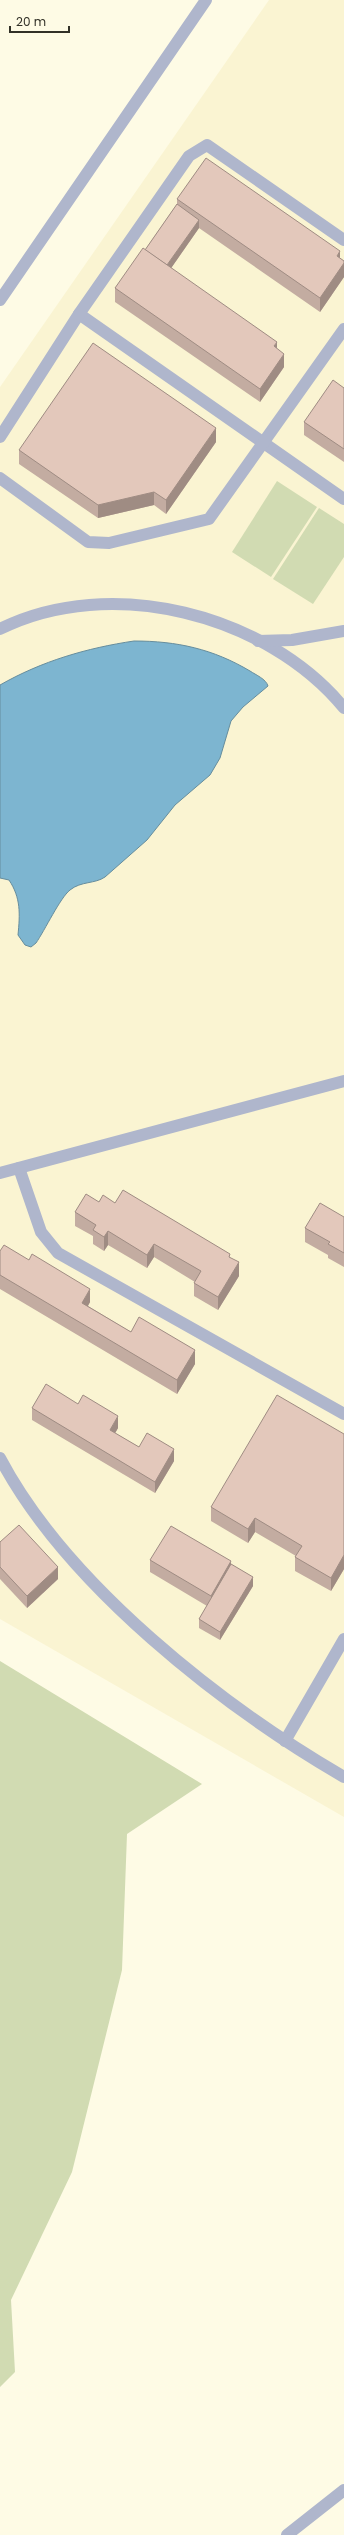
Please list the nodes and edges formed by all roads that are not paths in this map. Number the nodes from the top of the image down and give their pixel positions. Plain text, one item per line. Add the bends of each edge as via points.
1 (206, 0) edge
2 (344, 240) edge
3 (0, 300) edge
4 (79, 314) junction
5 (344, 329) edge
6 (0, 437) edge
7 (263, 442) junction
8 (0, 478) edge
9 (344, 498) edge
10 (0, 629) edge
11 (344, 631) edge
12 (257, 641) junction
13 (344, 708) edge
14 (344, 1081) edge
15 (19, 1168) junction
16 (0, 1173) edge
17 (344, 1414) edge
18 (0, 1458) edge
19 (344, 1639) edge
20 (285, 1741) junction
21 (344, 1777) edge
22 (344, 2490) edge
23 (287, 2535) edge

1 - 3 street
2 - 4 street via 207,145 189,156
4 - 6 street
4 - 7 street
5 - 7 street
7 - 8 street via 209,519 109,543 88,542
7 - 9 street
10 - 12 street via 56,610 82,605 126,604 185,612
11 - 12 street via 292,640
12 - 13 street via 279,653 319,682
14 - 15 street
15 - 16 street
15 - 17 street via 40,1232 58,1252
18 - 20 street via 33,1509 57,1540 112,1600 181,1663
19 - 20 street
20 - 21 street
22 - 23 street

